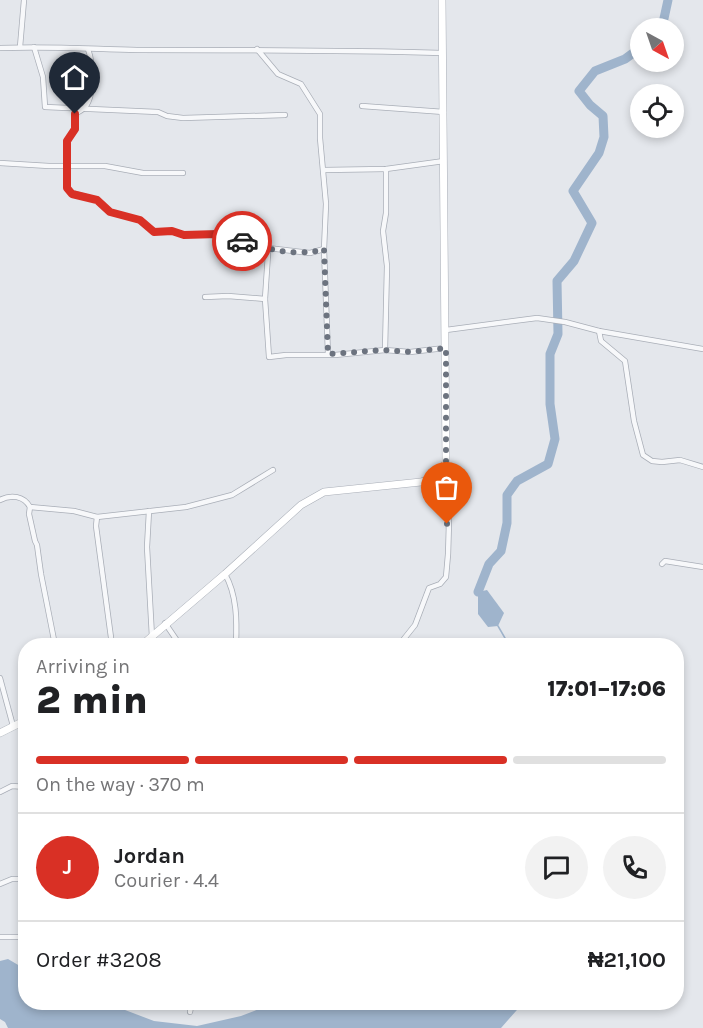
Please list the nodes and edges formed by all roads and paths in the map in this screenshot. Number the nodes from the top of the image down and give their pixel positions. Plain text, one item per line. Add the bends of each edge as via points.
1 (24, 0) edge
2 (442, 0) edge
3 (20, 47) junction
4 (34, 47) junction
5 (0, 48) edge
6 (88, 49) junction
7 (257, 49) junction
8 (442, 53) junction
9 (362, 106) dead end
10 (83, 109) junction
11 (444, 112) junction
12 (285, 115) dead end
13 (444, 161) junction
14 (0, 163) edge
15 (68, 165) junction
16 (386, 169) junction
17 (324, 170) junction
18 (183, 173) dead end
19 (266, 233) dead end
20 (267, 248) junction
21 (324, 249) junction
22 (205, 297) dead end
23 (265, 299) junction
24 (446, 330) junction
25 (599, 331) junction
26 (446, 348) junction
27 (703, 349) edge
28 (384, 350) junction
29 (328, 354) junction
30 (703, 467) edge
31 (273, 470) dead end
32 (441, 473) junction
33 (0, 500) edge
34 (30, 507) junction
35 (149, 511) junction
36 (97, 517) junction
37 (662, 564) dead end
38 (703, 567) edge
39 (225, 574) junction
40 (165, 623) junction
41 (152, 637) joint
42 (54, 638) edge
43 (111, 638) edge
44 (175, 638) edge
45 (236, 638) edge
46 (405, 638) edge
47 (0, 678) edge
48 (18, 724) edge
49 (13, 726) junction
50 (0, 733) edge
51 (18, 786) edge
52 (0, 792) edge
53 (18, 879) edge
54 (0, 884) edge
55 (0, 937) edge
56 (18, 937) edge

1 - 3 street
2 - 8 street
3 - 4 street
3 - 5 street
4 - 6 street
4 - 10 street via 43,77 45,107
6 - 7 street
6 - 10 street via 93,73 89,101
7 - 8 street
7 - 17 street via 278,74 301,84 320,114
8 - 11 street
9 - 11 street
10 - 12 street via 158,112 183,118
10 - 15 street via 75,114 75,129 67,141
11 - 13 street
13 - 16 street
13 - 24 street
14 - 15 street
15 - 18 street
15 - 20 street via 67,188 72,194 97,200 110,212 140,220 154,232 218,234 241,241 252,239
16 - 17 street
16 - 28 street
17 - 21 street
19 - 20 street
20 - 21 street via 310,253
20 - 23 street
21 - 29 street
22 - 23 street
23 - 29 street via 269,357
24 - 25 street via 547,318
24 - 26 street
25 - 27 street
25 - 30 street via 601,341 625,361 643,455 652,461 680,460
26 - 28 street
26 - 32 street via 446,462
28 - 29 street
31 - 35 street via 232,495 186,507
32 - 39 street via 421,482 324,492 313,497
32 - 46 street via 447,502 446,577 429,588 415,625
33 - 34 street via 17,497
34 - 36 street
34 - 42 street
35 - 36 street
35 - 41 street
36 - 43 street
37 - 38 street via 673,561
39 - 40 street
39 - 45 street via 234,597
40 - 41 street
40 - 44 street
47 - 49 street
48 - 49 street
49 - 50 street
51 - 52 street
53 - 54 street
55 - 56 street

